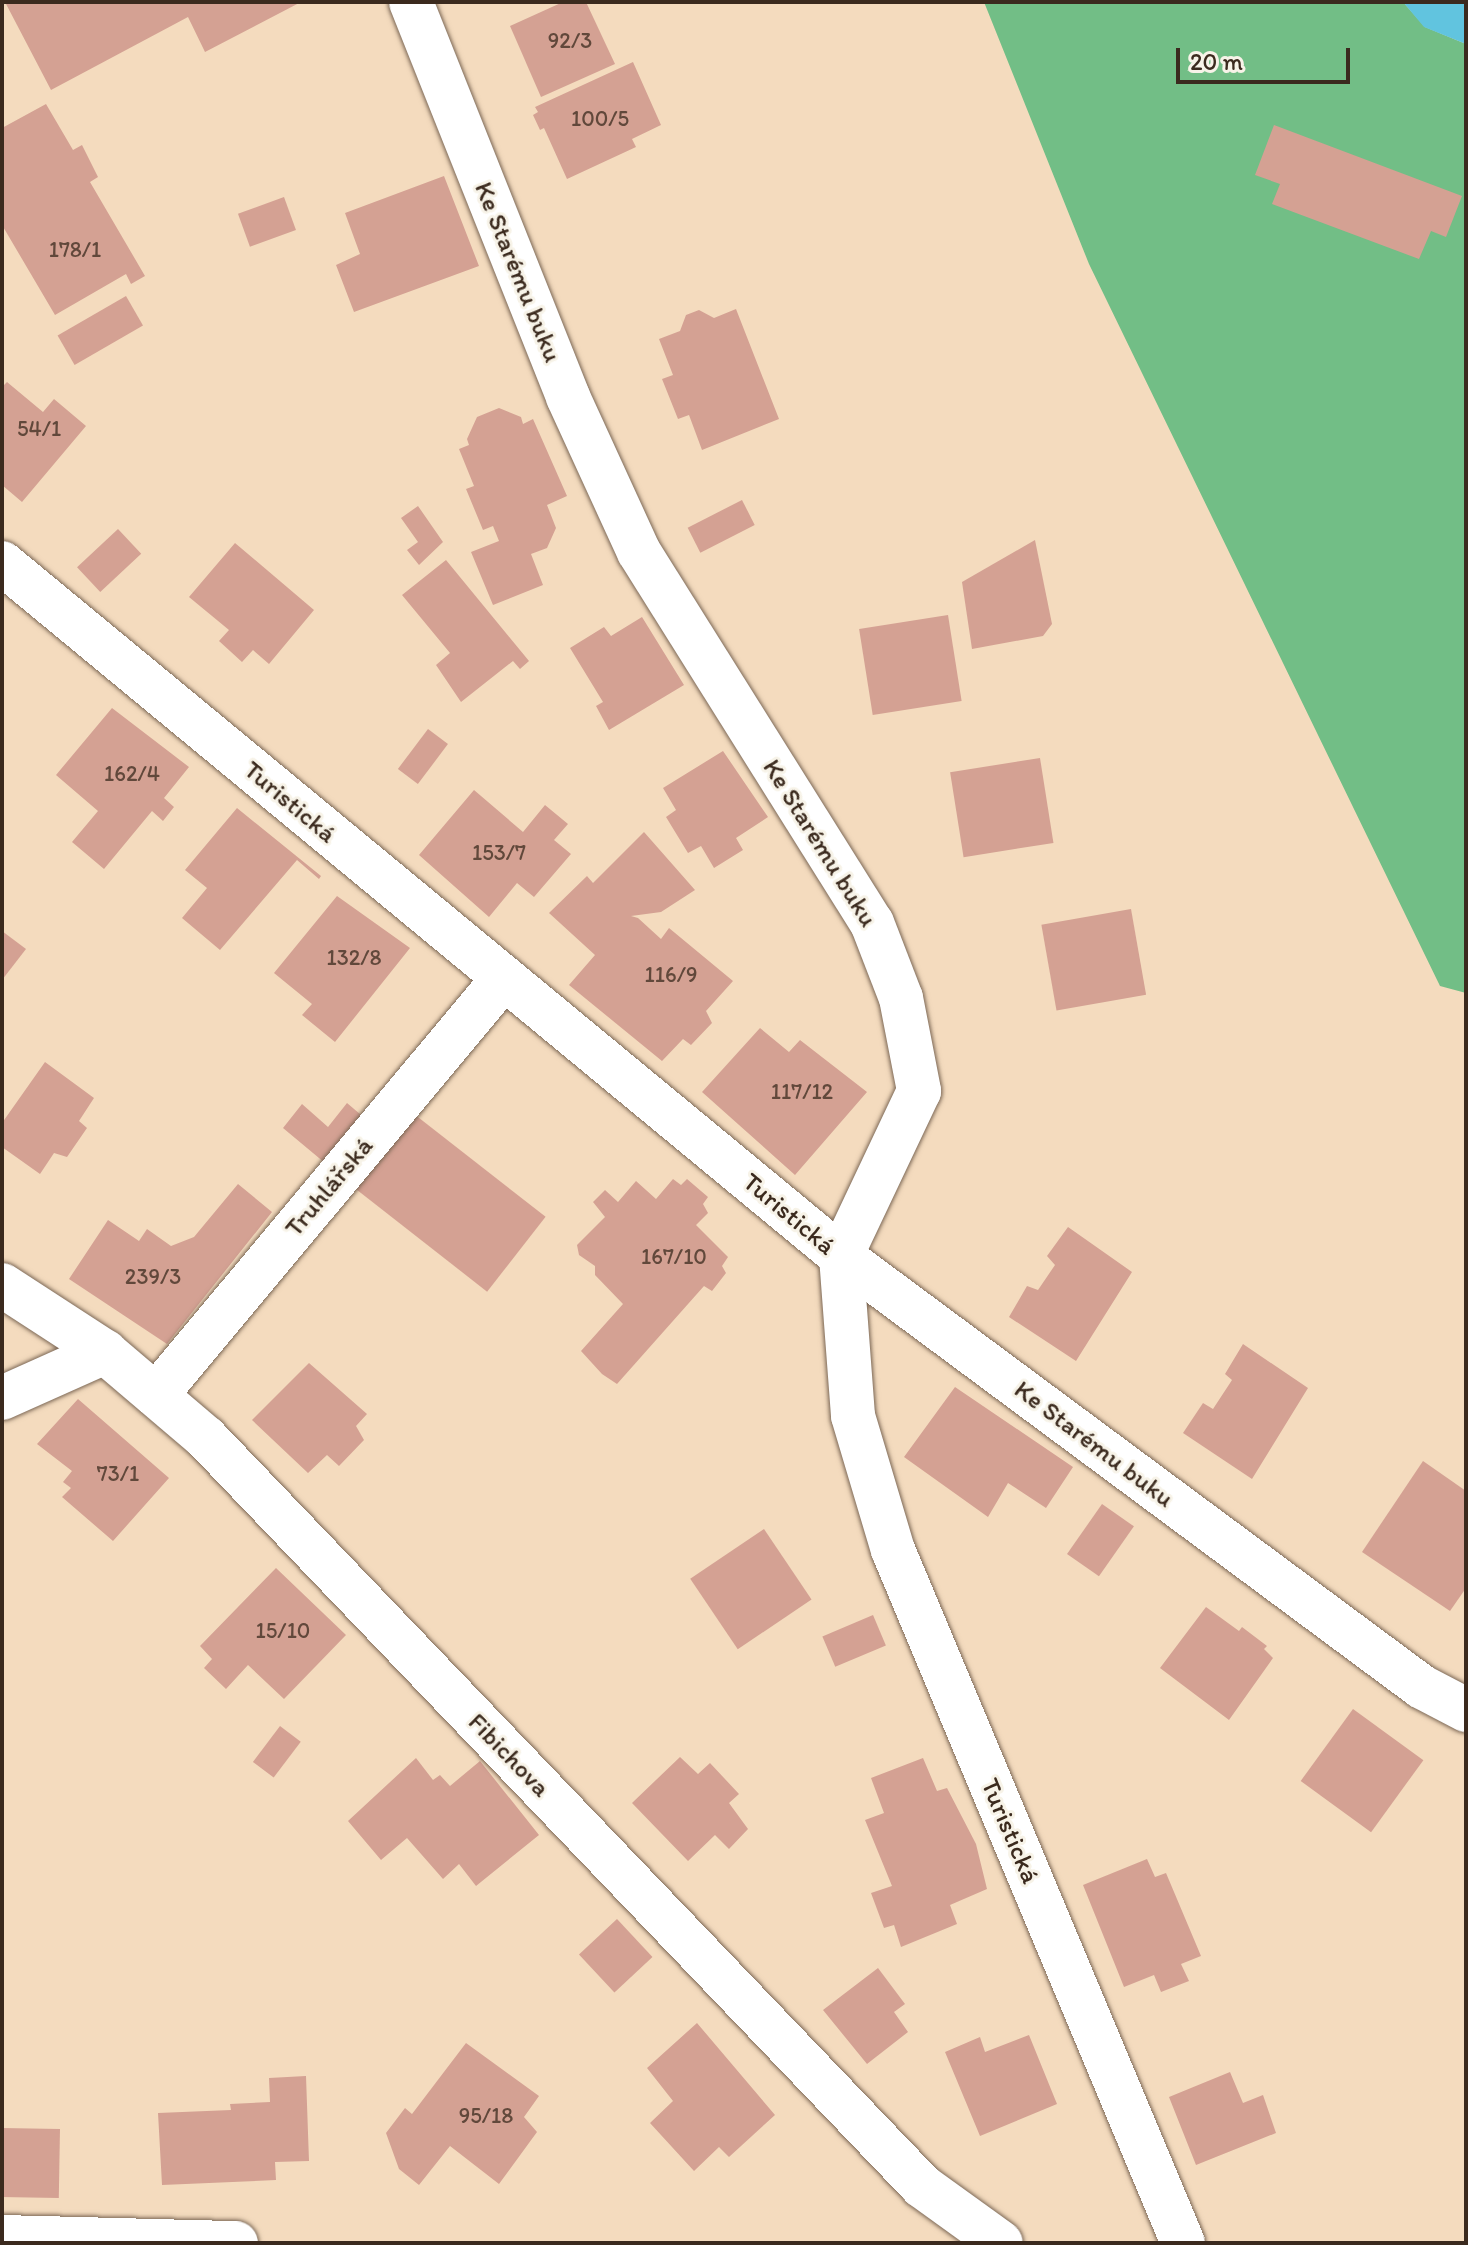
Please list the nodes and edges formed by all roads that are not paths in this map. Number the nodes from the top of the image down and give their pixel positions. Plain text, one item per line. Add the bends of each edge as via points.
1 (411, 2) edge
2 (2, 563) edge
3 (503, 979) junction
4 (841, 1256) junction
5 (2, 1285) edge
6 (105, 1352) junction
7 (156, 1395) junction
8 (2, 1398) edge
9 (1466, 1710) edge
10 (2, 2237) edge
11 (236, 2243) edge
12 (1001, 2243) edge
13 (1183, 2243) edge

1 - 4 street, Ke Starému buku via 568,397 639,552 872,923 901,998 919,1091
2 - 3 street, Turistická
3 - 4 street, Turistická
3 - 7 street, Truhlářská
4 - 9 street, Ke Starému buku via 1422,1687
4 - 13 street, Turistická via 853,1416 893,1550
5 - 6 street, Fibichova
6 - 7 street, Fibichova
6 - 8 street
7 - 12 street, Fibichova via 206,1438 922,2186
10 - 11 street

